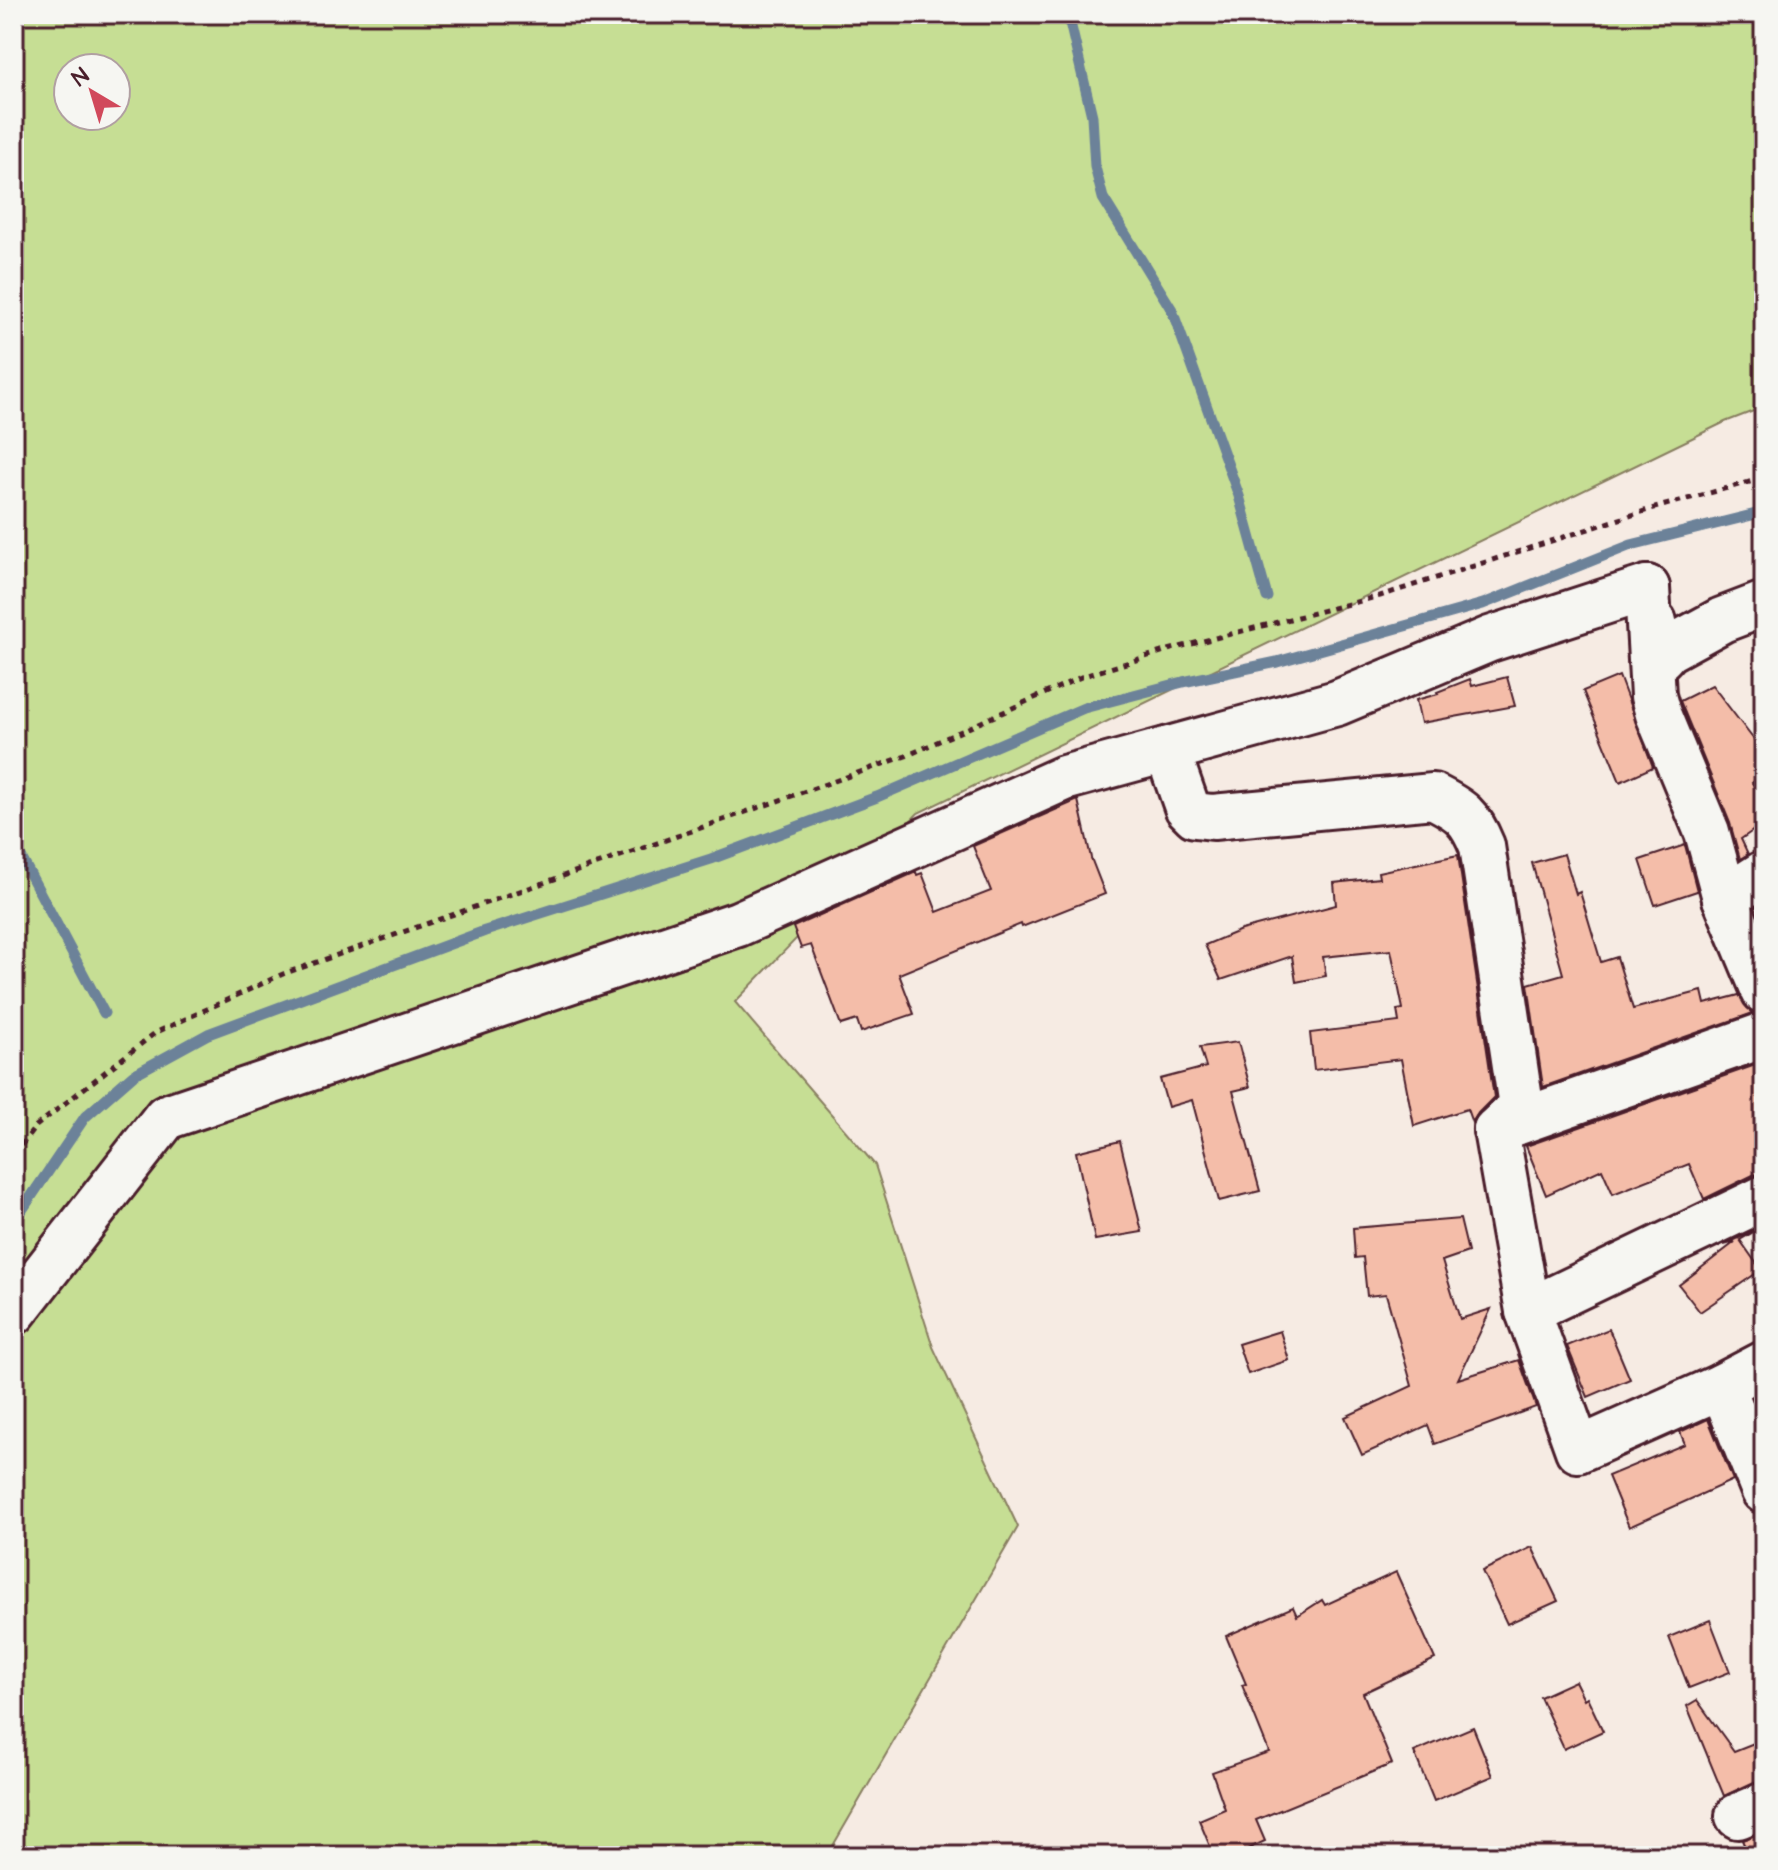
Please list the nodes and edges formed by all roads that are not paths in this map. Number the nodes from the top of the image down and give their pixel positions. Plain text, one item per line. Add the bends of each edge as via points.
1 (1647, 588) junction
2 (1764, 604) edge
3 (1167, 750) junction
4 (1764, 873) edge
5 (1725, 898) junction
6 (1764, 991) edge
7 (1764, 1035) edge
8 (1496, 1130) junction
9 (1764, 1198) edge
10 (1528, 1311) junction
11 (14, 1312) edge
12 (1764, 1364) edge
13 (1722, 1386) junction
14 (1764, 1491) edge

1 - 2 street via 1661,657 1722,620
1 - 3 street via 1490,639 1337,703
1 - 5 street via 1653,696 1707,832
3 - 8 street via 1187,807 1195,815 1433,796 1461,810 1482,846 1521,1106
3 - 11 street via 1064,778 738,924 166,1117
4 - 5 street
5 - 6 street
7 - 8 street
8 - 10 street
9 - 10 street
10 - 13 street via 1578,1450
12 - 13 street
13 - 14 street

